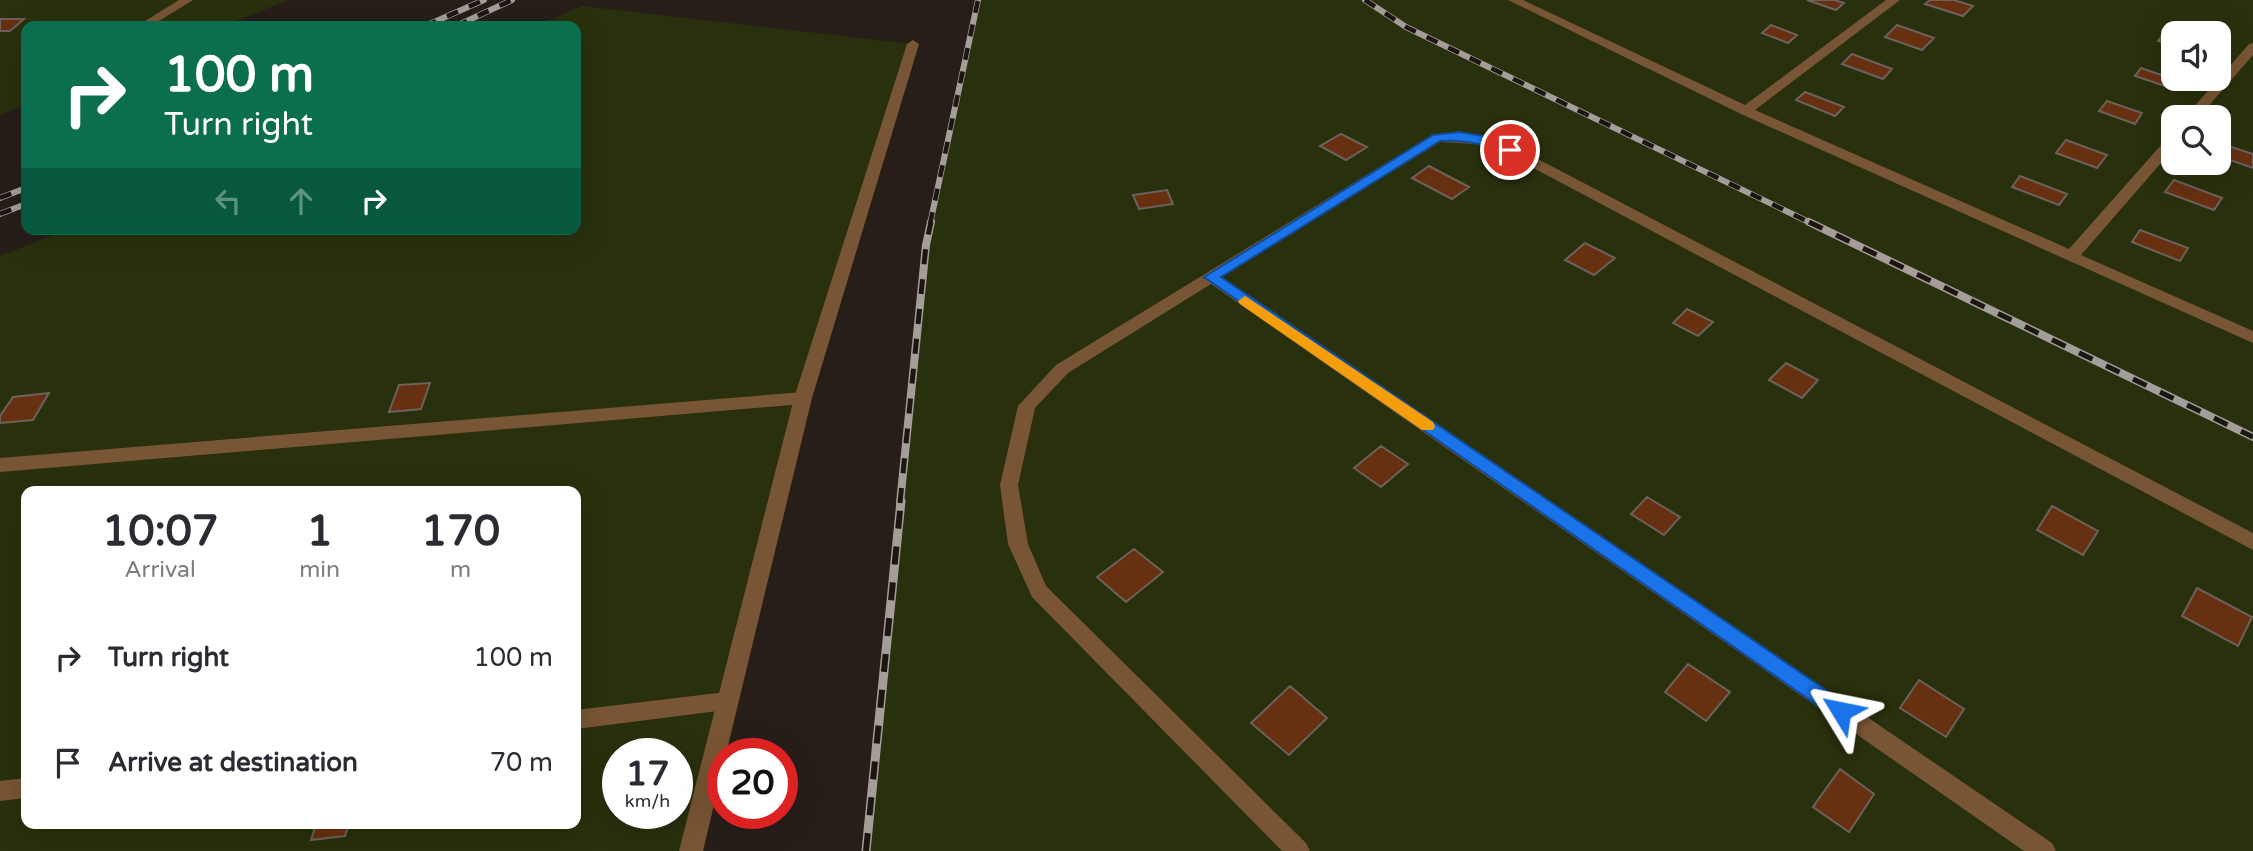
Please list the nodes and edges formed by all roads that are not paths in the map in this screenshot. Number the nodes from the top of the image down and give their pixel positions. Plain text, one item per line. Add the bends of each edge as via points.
1 (187, 0) edge
2 (1514, 0) edge
3 (1894, 0) edge
4 (151, 21) edge
5 (913, 44) dead end
6 (2253, 47) edge
7 (2202, 105) edge
8 (1746, 111) junction
9 (2161, 154) edge
10 (2071, 257) junction
11 (1211, 277) junction
12 (2253, 337) edge
13 (803, 398) junction
14 (0, 465) edge
15 (2253, 542) edge
16 (726, 701) junction
17 (581, 719) edge
18 (21, 789) edge
19 (0, 791) edge
20 (691, 851) edge
21 (1298, 851) edge
22 (2043, 851) edge

1 - 4 street
2 - 8 street
3 - 8 street
5 - 13 street
6 - 7 street
8 - 10 street
9 - 10 street
10 - 12 street
11 - 15 street via 1437,138 1485,140
11 - 21 street via 1062,369 1027,406 1009,485 1018,544 1039,591
11 - 22 street
13 - 14 street
13 - 16 street
16 - 17 street
16 - 20 street
18 - 19 street

